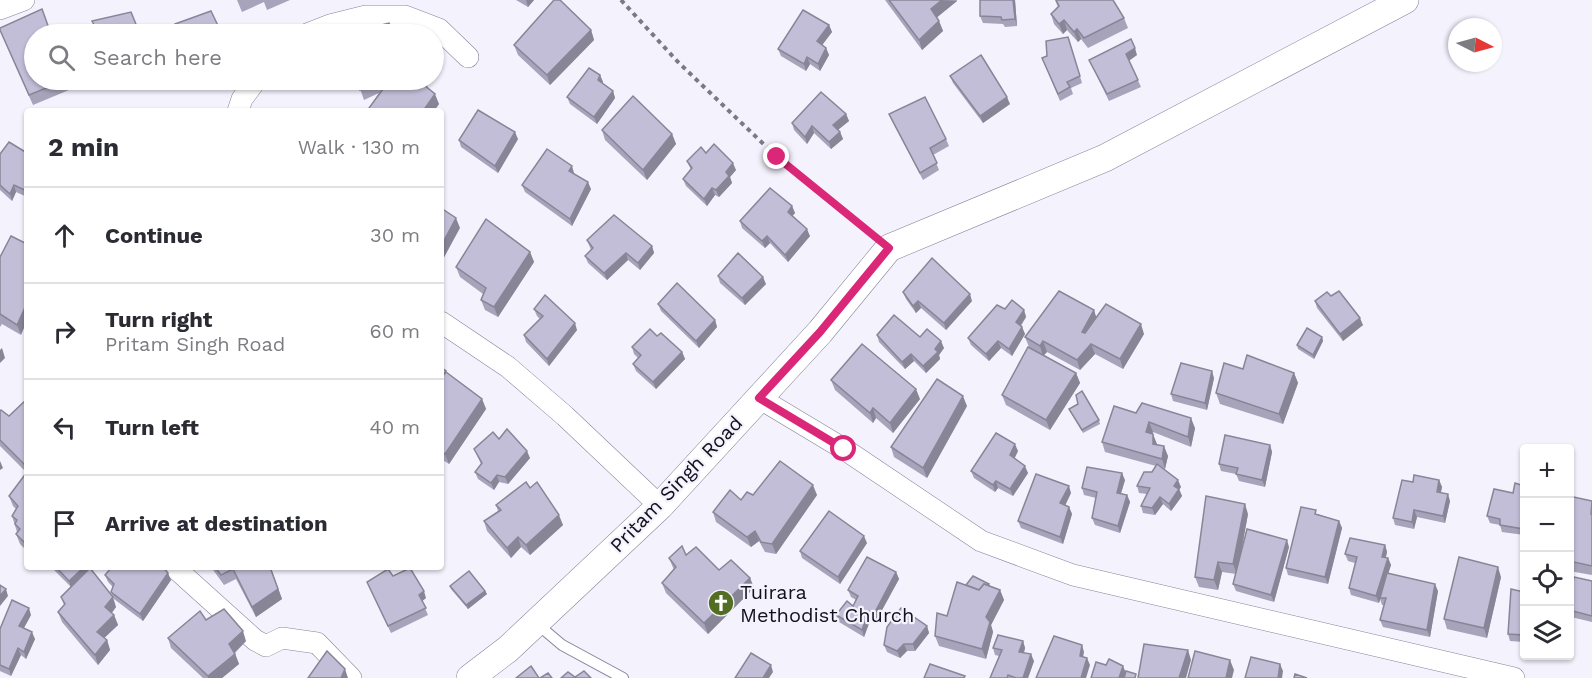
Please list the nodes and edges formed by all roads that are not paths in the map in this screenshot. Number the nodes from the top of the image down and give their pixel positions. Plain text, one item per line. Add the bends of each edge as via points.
1 (24, 0) edge
2 (1405, 0) edge
3 (0, 9) edge
4 (334, 24) edge
5 (427, 24) edge
6 (444, 33) edge
7 (468, 57) dead end
8 (249, 90) edge
9 (238, 108) edge
10 (444, 324) edge
11 (759, 398) junction
12 (660, 506) junction
13 (177, 570) edge
14 (536, 622) junction
15 (351, 678) edge
16 (470, 678) edge
17 (623, 678) edge
18 (1514, 678) edge

1 - 3 street
2 - 11 street, Pritam Singh Road via 1106,158 889,248
4 - 5 street via 366,16 405,16
6 - 7 street
8 - 9 street
10 - 12 street via 508,367
11 - 12 street, Pritam Singh Road
11 - 18 street via 844,449 981,541 1073,575
12 - 14 street, Pritam Singh Road
13 - 15 street via 255,640 266,646 282,638 317,643
14 - 16 street, Pritam Singh Road
14 - 17 lane via 562,645

